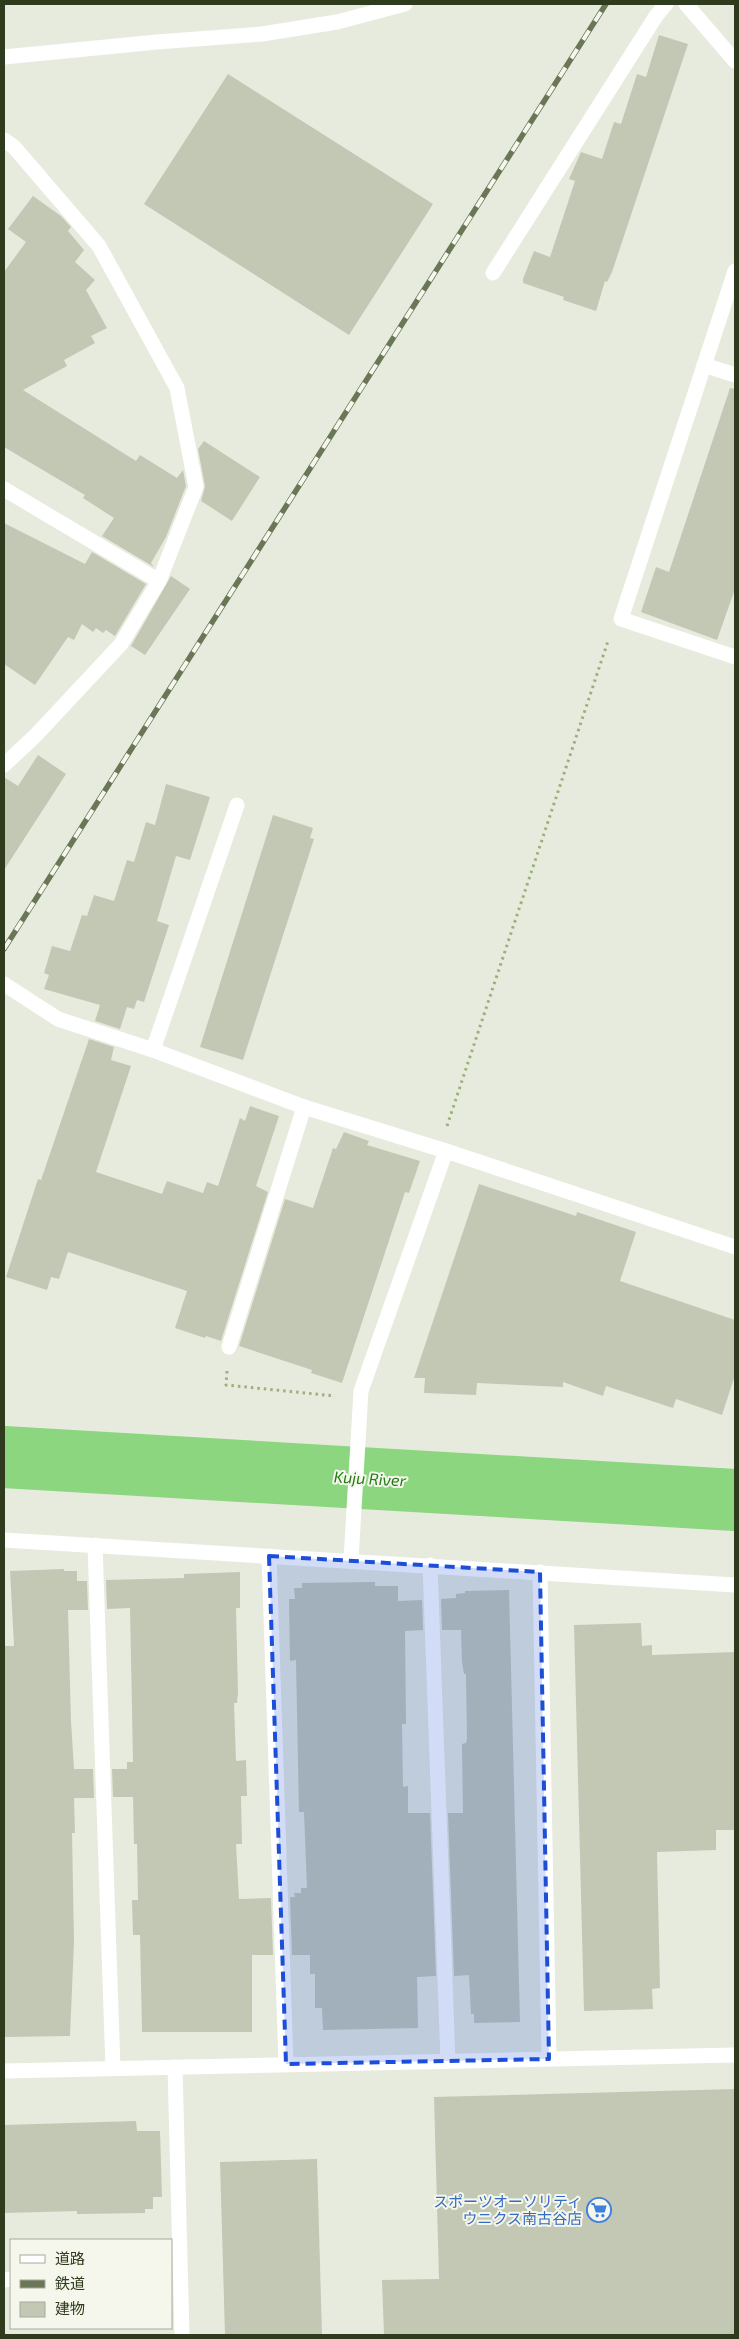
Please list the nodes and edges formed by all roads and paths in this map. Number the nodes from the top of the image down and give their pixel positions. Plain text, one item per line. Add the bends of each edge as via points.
1 (404, 4) edge
2 (666, 4) edge
3 (686, 4) edge
4 (4, 57) edge
5 (735, 61) edge
6 (4, 140) edge
7 (735, 271) edge
8 (493, 273) dead end
9 (704, 365) junction
10 (735, 375) edge
11 (4, 489) edge
12 (159, 581) junction
13 (621, 620) junction
14 (735, 658) edge
15 (4, 765) edge
16 (237, 805) dead end
17 (4, 984) edge
18 (153, 1050) junction
19 (304, 1107) junction
20 (443, 1150) junction
21 (735, 1247) edge
22 (229, 1347) joint
23 (360, 1418) junction
24 (4, 1540) edge
25 (95, 1545) junction
26 (269, 1556) junction
27 (351, 1560) junction
28 (430, 1565) junction
29 (540, 1572) junction
30 (735, 1585) edge
31 (735, 2055) edge
32 (548, 2059) junction
33 (448, 2061) junction
34 (286, 2064) junction
35 (175, 2067) junction
36 (113, 2068) junction
37 (4, 2071) edge
38 (176, 2274) edge
39 (182, 2335) edge

1 - 4 street via 337,22 262,34
2 - 8 street
3 - 5 street
6 - 12 street via 14,147 99,246 177,388 196,487
7 - 9 street
9 - 10 street
9 - 13 street
11 - 12 street
12 - 15 street via 120,644
13 - 14 street
13 - 20 path via 611,631
16 - 18 street
17 - 18 street via 58,1019
18 - 19 street
19 - 20 street
19 - 22 street
20 - 21 street
20 - 23 street via 361,1391
22 - 23 path via 226,1385 348,1398 347,1414
23 - 27 street
24 - 25 street
25 - 26 street
25 - 36 street
26 - 27 street
26 - 34 street
27 - 28 street
28 - 29 street
28 - 33 street
29 - 30 street
29 - 32 street
31 - 32 street
32 - 33 street
33 - 34 street
34 - 35 street
35 - 36 street
35 - 38 street
36 - 37 street
38 - 39 street

